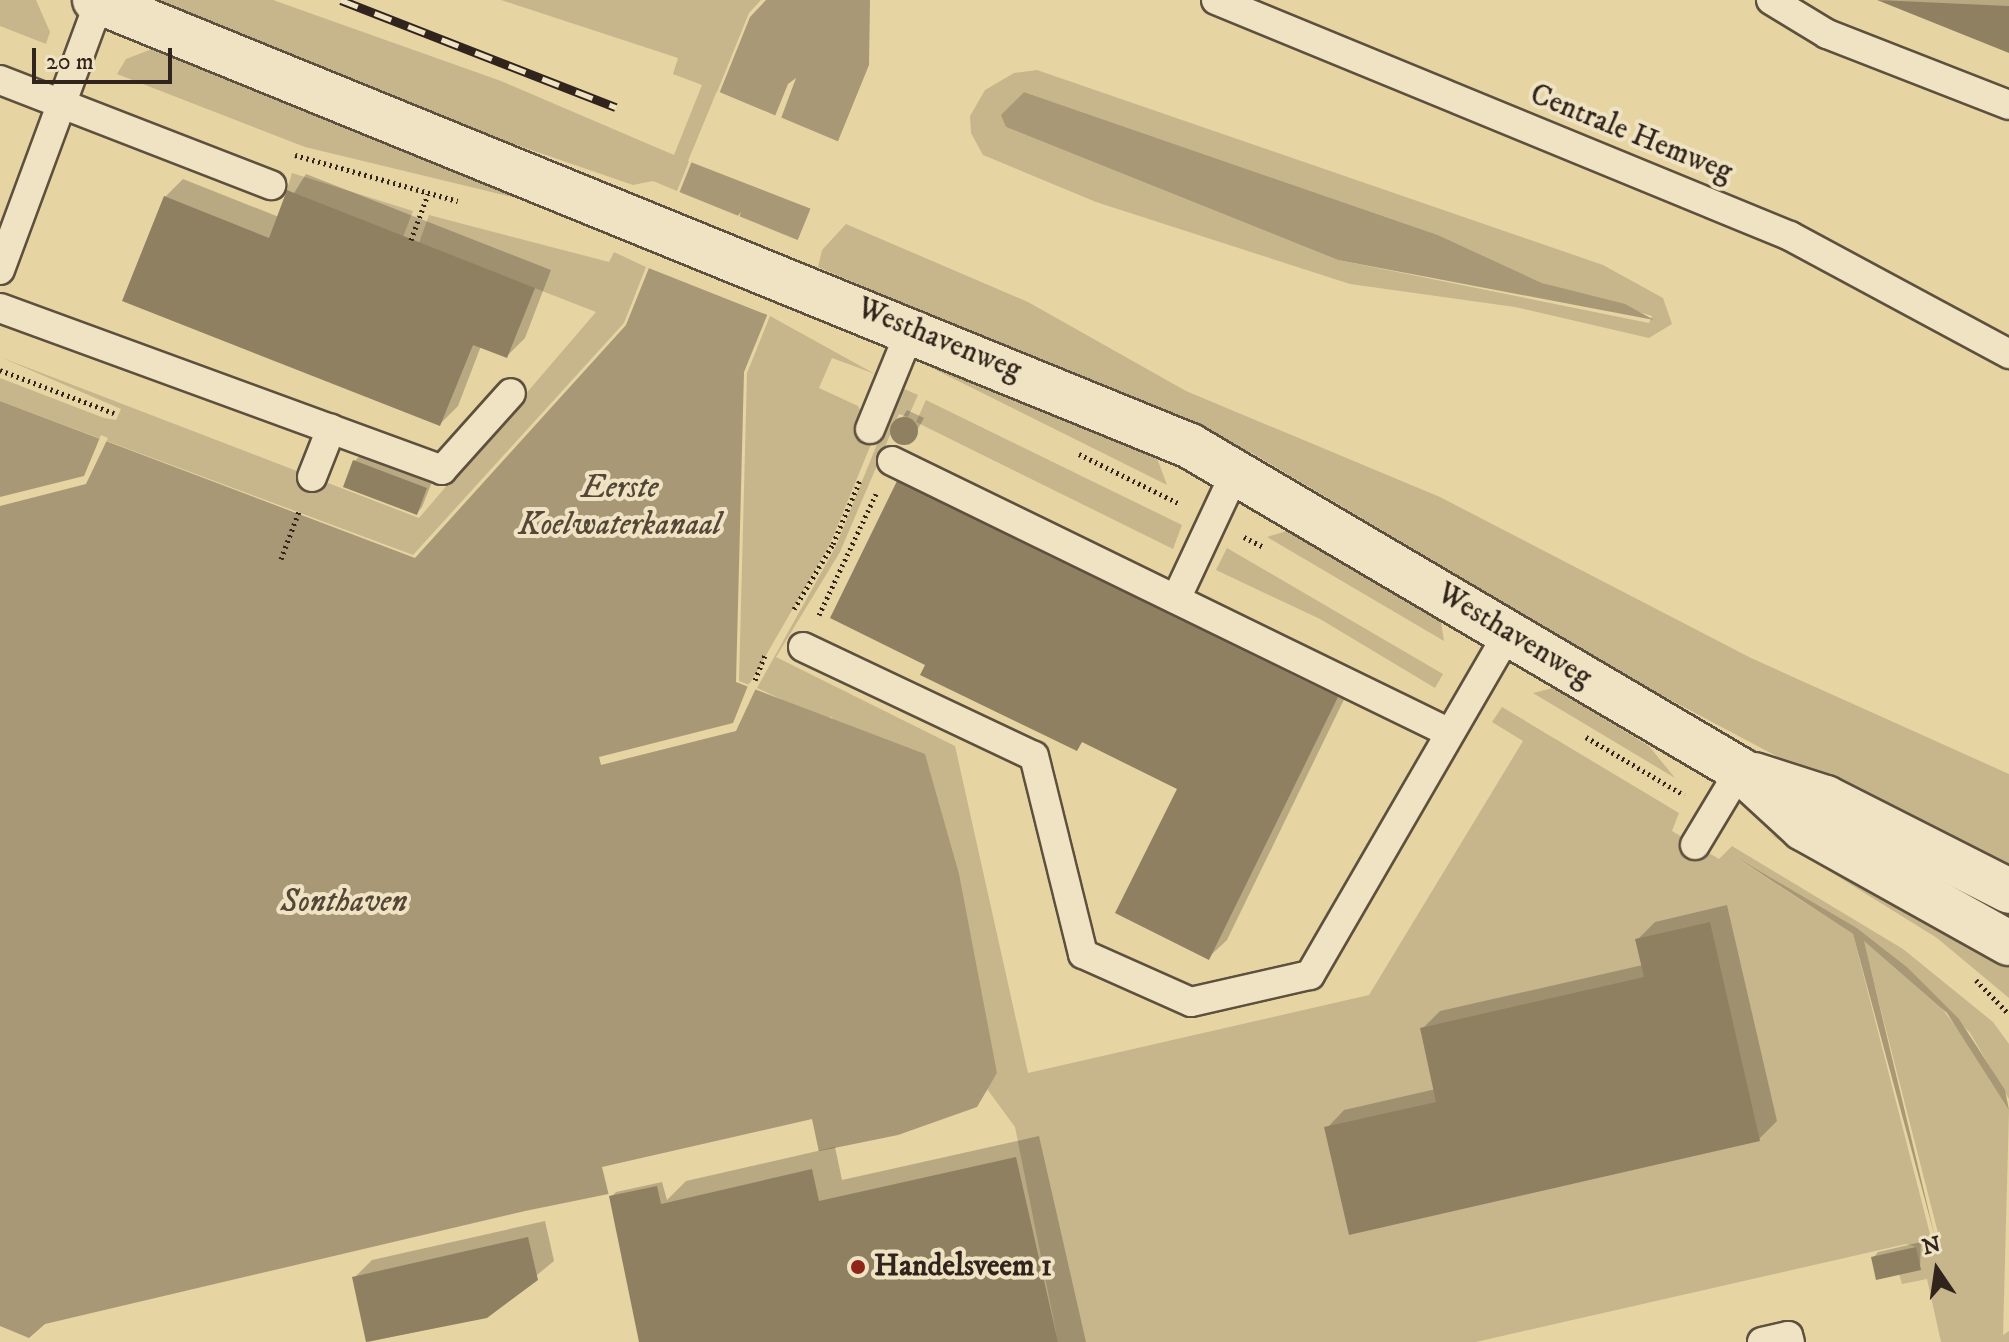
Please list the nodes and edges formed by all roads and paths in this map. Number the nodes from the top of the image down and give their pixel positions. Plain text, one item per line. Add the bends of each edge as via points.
1 (1216, 0) edge
2 (1771, 0) edge
3 (97, 1) edge
4 (0, 80) edge
5 (62, 104) junction
6 (2009, 105) edge
7 (284, 151) dead end
8 (271, 185) dead end
9 (428, 194) junction
10 (467, 203) dead end
11 (411, 240) dead end
12 (0, 270) edge
13 (0, 308) edge
14 (911, 329) junction
15 (2009, 354) edge
16 (0, 370) edge
17 (511, 393) dead end
18 (114, 413) dead end
19 (331, 429) junction
20 (870, 429) joint
21 (1072, 450) dead end
22 (892, 461) joint
23 (1236, 471) junction
24 (312, 477) joint
25 (1213, 520) junction
26 (1277, 554) dead end
27 (281, 559) dead end
28 (1176, 599) junction
29 (789, 617) dead end
30 (1508, 633) junction
31 (774, 642) dead end
32 (803, 647) joint
33 (755, 680) dead end
34 (1448, 732) junction
35 (1578, 732) dead end
36 (1740, 770) junction
37 (1714, 813) junction
38 (1695, 845) dead end
39 (2009, 891) edge
40 (2009, 943) edge
41 (1965, 971) dead end
42 (2009, 1014) edge
43 (1762, 1342) edge
44 (1790, 1342) edge

1 - 15 lane, Centrale Hemweg via 1790,236
2 - 6 lane via 1827,34
3 - 5 lane
3 - 14 street, Westhavenweg
4 - 5 lane
5 - 8 lane
5 - 12 lane
7 - 9 path
9 - 10 path
9 - 11 path
13 - 19 lane
14 - 20 lane
14 - 23 street, Westhavenweg via 1139,421
16 - 18 path
17 - 19 lane via 442,470
19 - 24 lane
20 - 29 path via 879,433 833,544
21 - 25 path
22 - 28 lane
22 - 32 path
23 - 25 lane
23 - 30 street, Westhavenweg
24 - 27 path
25 - 26 path
25 - 28 lane
28 - 34 lane
30 - 34 lane
30 - 36 street, Westhavenweg
31 - 33 path
32 - 34 lane via 1034,756 1083,954 1191,1002 1310,975
35 - 37 path, Westhavenweg
36 - 37 lane
36 - 39 street, Westhavenweg via 1826,798
36 - 40 street, Westhavenweg via 1803,828
37 - 38 lane
41 - 42 path
43 - 44 lane via 1788,1336

